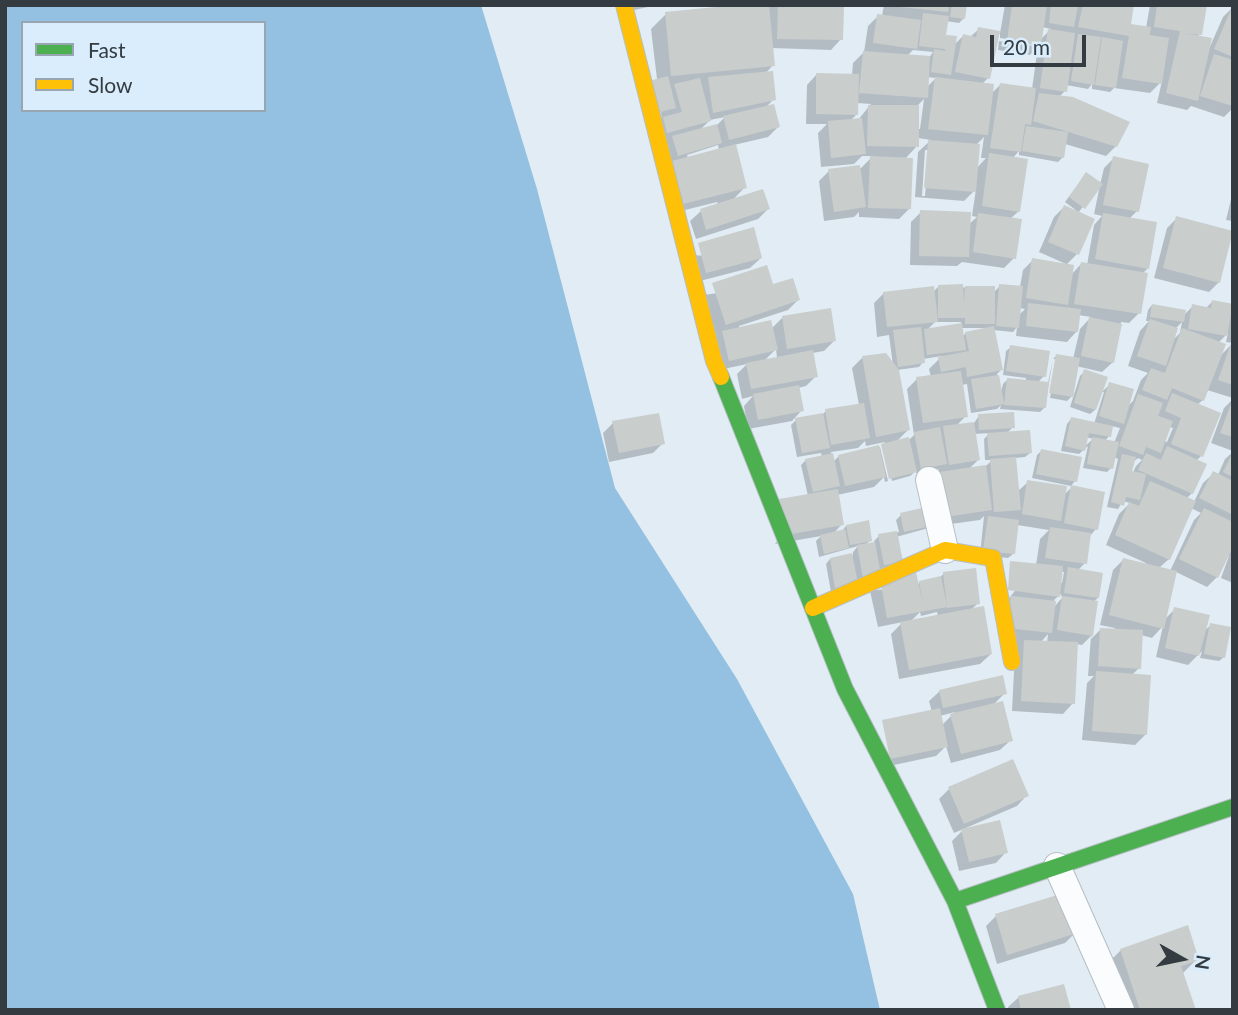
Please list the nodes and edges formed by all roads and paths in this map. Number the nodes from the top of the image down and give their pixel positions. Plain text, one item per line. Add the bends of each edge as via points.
1 (624, 5) edge
2 (929, 480) dead end
3 (945, 550) junction
4 (813, 608) junction
5 (1012, 662) dead end
6 (1233, 807) edge
7 (1057, 866) junction
8 (955, 901) junction
9 (997, 1010) edge
10 (1121, 1010) edge

1 - 4 street via 714,361
2 - 3 street
3 - 4 street
3 - 5 street via 993,558
4 - 8 street via 845,689
6 - 7 street
7 - 8 street
7 - 10 street
8 - 9 street

